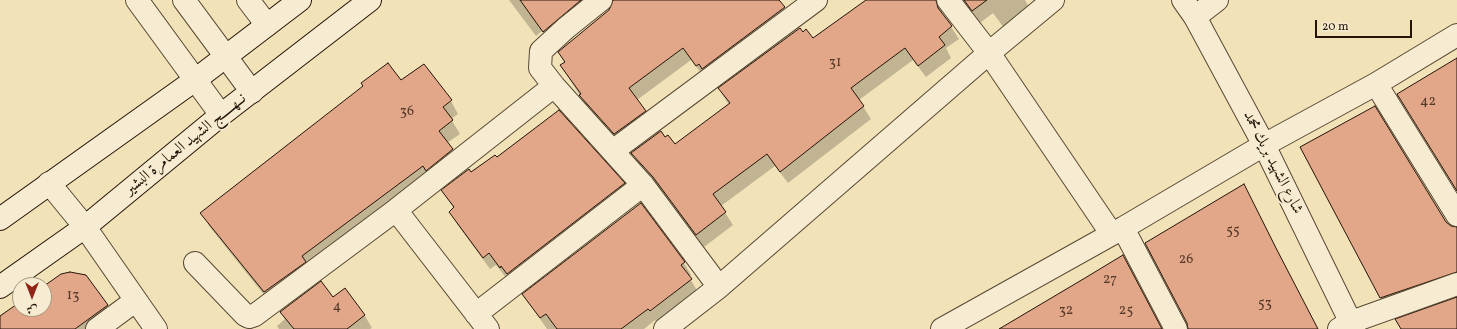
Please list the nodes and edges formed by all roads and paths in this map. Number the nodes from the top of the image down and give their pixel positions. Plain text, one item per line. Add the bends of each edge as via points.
1 (137, 0) edge
2 (184, 0) edge
3 (248, 0) edge
4 (300, 0) edge
5 (370, 0) edge
6 (601, 0) edge
7 (816, 0) edge
8 (948, 0) edge
9 (1053, 0) edge
10 (1217, 0) edge
11 (1189, 9) edge
12 (267, 25) junction
13 (1457, 35) edge
14 (989, 53) junction
15 (226, 57) junction
16 (195, 80) junction
17 (1376, 84) junction
18 (554, 86) junction
19 (252, 92) junction
20 (221, 115) junction
21 (1264, 145) junction
22 (614, 150) junction
23 (49, 183) junction
24 (643, 185) junction
25 (396, 210) junction
26 (1457, 216) edge
27 (0, 219) edge
28 (85, 227) junction
29 (1117, 231) junction
30 (195, 263) dead end
31 (1457, 284) edge
32 (0, 287) edge
33 (719, 287) junction
34 (135, 301) junction
35 (482, 321) edge
36 (1348, 327) edge
37 (97, 329) edge
38 (156, 329) edge
39 (665, 329) edge
40 (942, 329) edge
41 (1176, 329) edge

1 - 16 street
2 - 15 street
3 - 12 street
4 - 12 street
5 - 19 street, نــهـــــج الشهيد العمامرة البشير
6 - 18 street via 541,51 540,68
7 - 22 street
8 - 14 street
9 - 14 street
10 - 11 street
11 - 21 street, شارع الشهيد بريك محمد
12 - 15 street
13 - 17 street
14 - 29 street
14 - 33 street
15 - 16 street
15 - 19 street
16 - 20 street
16 - 23 street
17 - 21 street
17 - 26 street
18 - 22 street
18 - 25 street
19 - 20 street, نــهـــــج الشهيد العمامرة البشير
20 - 28 street, نــهـــــج الشهيد العمامرة البشير
21 - 29 street
21 - 36 street, شارع الشهيد بريك محمد
22 - 24 street
23 - 27 street
23 - 28 street
24 - 33 street
24 - 35 street
25 - 30 street via 249,317
25 - 35 street
28 - 32 street, نــهـــــج الشهيد العمامرة البشير
28 - 34 street
29 - 40 street
29 - 41 street
31 - 36 street
33 - 39 street
34 - 37 street
34 - 38 street

